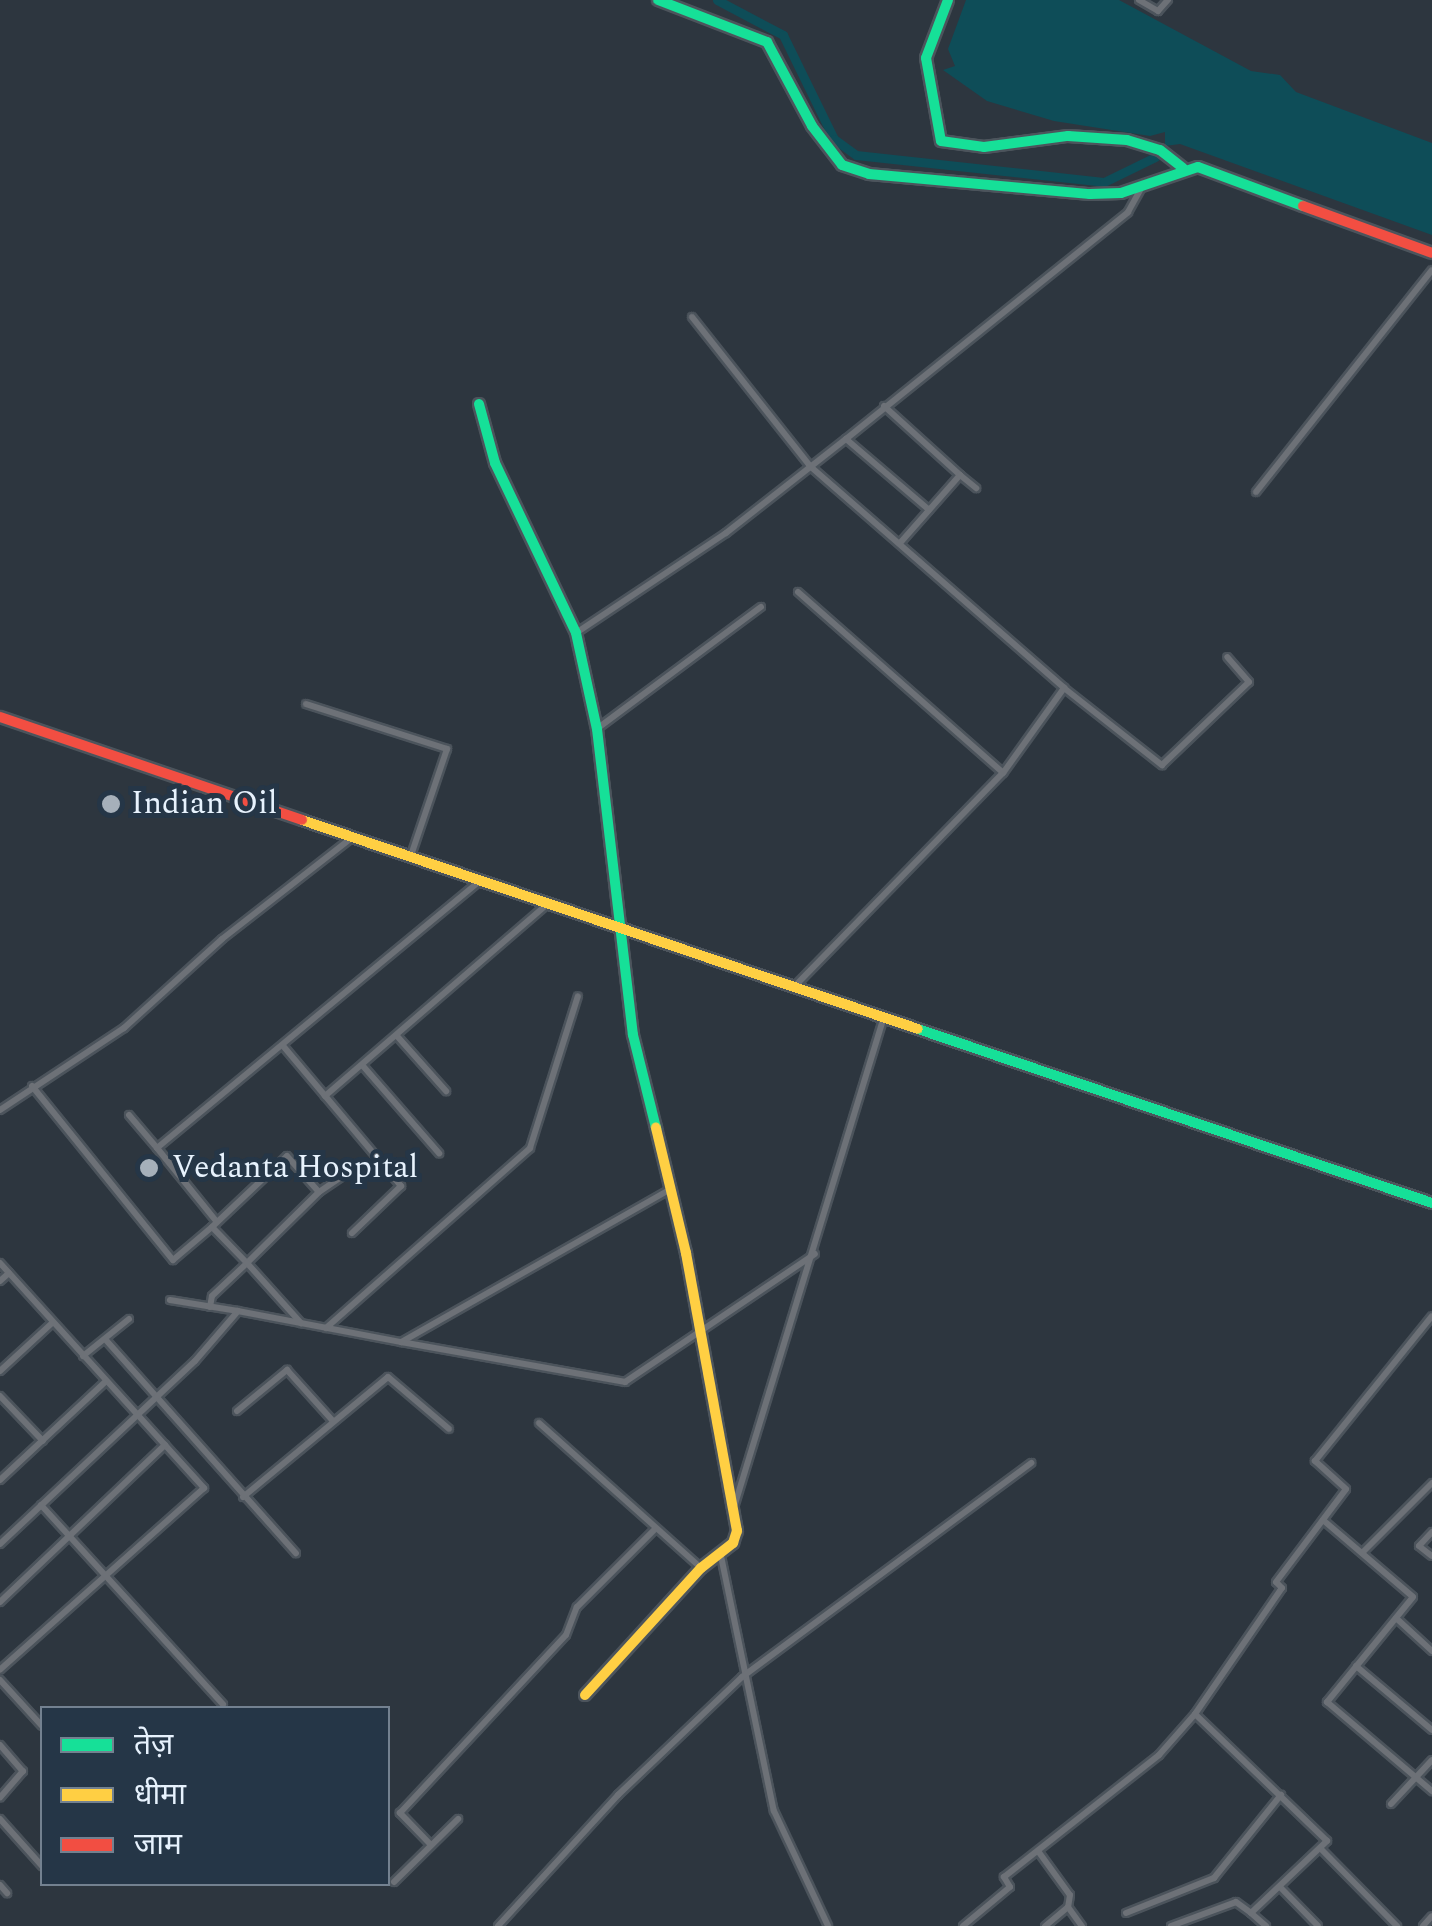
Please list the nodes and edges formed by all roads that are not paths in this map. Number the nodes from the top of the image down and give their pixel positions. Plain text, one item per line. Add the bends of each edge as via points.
1 (658, 0) edge
2 (948, 0) edge
3 (1139, 0) edge
4 (1168, 0) edge
5 (1183, 168) junction
6 (1143, 186) junction
7 (1432, 253) edge
8 (1432, 270) edge
9 (692, 317) dead end
10 (479, 404) dead end
11 (884, 406) junction
12 (846, 439) junction
13 (811, 466) junction
14 (960, 475) junction
15 (976, 488) dead end
16 (1256, 492) dead end
17 (928, 510) junction
18 (900, 543) junction
19 (798, 592) dead end
20 (761, 607) dead end
21 (576, 633) junction
22 (1227, 656) dead end
23 (1064, 688) junction
24 (306, 704) dead end
25 (0, 717) edge
26 (596, 728) junction
27 (1003, 773) junction
28 (350, 839) junction
29 (410, 859) junction
30 (478, 882) junction
31 (546, 906) junction
32 (616, 929) junction
33 (792, 988) junction
34 (578, 996) dead end
35 (883, 1020) junction
36 (397, 1036) junction
37 (284, 1048) junction
38 (362, 1066) junction
39 (32, 1086) junction
40 (446, 1091) dead end
41 (325, 1096) junction
42 (0, 1110) edge
43 (129, 1115) dead end
44 (157, 1148) junction
45 (439, 1153) dead end
46 (342, 1176) dead end
47 (670, 1190) junction
48 (319, 1192) junction
49 (1432, 1203) edge
50 (215, 1224) junction
51 (352, 1233) dead end
52 (815, 1254) junction
53 (0, 1263) edge
54 (247, 1264) junction
55 (9, 1274) junction
56 (0, 1281) edge
57 (170, 1300) dead end
58 (210, 1307) junction
59 (238, 1310) junction
60 (1432, 1316) edge
61 (128, 1319) dead end
62 (301, 1323) junction
63 (52, 1324) junction
64 (326, 1328) junction
65 (700, 1332) junction
66 (105, 1338) junction
67 (401, 1342) junction
68 (83, 1356) junction
69 (0, 1370) edge
70 (105, 1382) junction
71 (0, 1396) edge
72 (157, 1396) junction
73 (237, 1412) dead end
74 (135, 1414) junction
75 (332, 1421) junction
76 (539, 1423) dead end
77 (449, 1429) dead end
78 (42, 1440) junction
79 (165, 1445) junction
80 (1030, 1463) dead end
81 (0, 1480) edge
82 (1432, 1483) edge
83 (243, 1497) junction
84 (40, 1505) junction
85 (733, 1510) junction
86 (1323, 1520) junction
87 (654, 1530) junction
88 (1432, 1532) edge
89 (68, 1535) junction
90 (0, 1544) edge
91 (296, 1553) dead end
92 (1362, 1553) junction
93 (721, 1556) junction
94 (1432, 1556) edge
95 (701, 1568) junction
96 (105, 1576) junction
97 (0, 1602) edge
98 (1396, 1618) junction
99 (1432, 1650) edge
100 (1356, 1666) junction
101 (0, 1670) edge
102 (745, 1675) junction
103 (0, 1680) edge
104 (585, 1695) dead end
105 (223, 1704) dead end
106 (1196, 1714) junction
107 (40, 1724) edge
108 (1432, 1730) edge
109 (0, 1745) edge
110 (1432, 1760) edge
111 (1416, 1777) junction
112 (1432, 1791) edge
113 (1282, 1795) junction
114 (0, 1797) edge
115 (1391, 1804) dead end
116 (458, 1818) dead end
117 (0, 1819) edge
118 (432, 1845) junction
119 (1320, 1848) junction
120 (1038, 1851) junction
121 (40, 1864) edge
122 (394, 1882) dead end
123 (0, 1885) edge
124 (1280, 1887) junction
125 (7, 1893) dead end
126 (1068, 1908) junction
127 (1126, 1913) dead end
128 (1252, 1913) junction
129 (1432, 1916) edge
130 (498, 1926) edge
131 (828, 1926) edge
132 (962, 1926) edge
133 (1045, 1926) edge
134 (1082, 1926) edge
135 (1171, 1926) edge
136 (1266, 1926) edge
137 (1318, 1926) edge
138 (1397, 1926) edge
139 (1424, 1926) edge

1 - 6 street via 768,42 812,126 842,165 869,174 1090,194
2 - 5 street via 926,64 936,132 954,146 1068,136 1127,140 1160,150
3 - 4 street via 1158,10
5 - 6 street
5 - 7 street via 1216,172
6 - 11 street via 1128,212
8 - 16 street
9 - 13 street
10 - 21 street via 496,463
11 - 12 street
11 - 14 street
12 - 13 street
12 - 17 street
13 - 18 street
13 - 21 street
14 - 15 street
14 - 17 street
17 - 18 street
18 - 23 street
19 - 27 street
20 - 26 street
21 - 26 street
22 - 23 street via 1250,682 1162,765
23 - 27 street
24 - 29 street via 448,750
25 - 28 street
26 - 32 street
27 - 33 street
28 - 29 street
28 - 39 street via 222,939 124,1028
29 - 30 street
30 - 31 street
30 - 37 street
31 - 32 street
31 - 36 street
32 - 33 street
32 - 47 street
33 - 35 street
34 - 64 street via 530,1148
35 - 49 street
35 - 52 street
36 - 38 street
36 - 40 street
37 - 41 street
37 - 44 street
38 - 41 street
38 - 45 street
39 - 42 street
39 - 50 street via 174,1260
41 - 51 street via 400,1186
43 - 44 street
44 - 50 street
46 - 48 street
47 - 65 street
47 - 67 street
48 - 50 street via 287,1156
48 - 54 street
50 - 54 street
52 - 65 street
52 - 85 street
53 - 55 street
54 - 58 street via 212,1296
54 - 62 street
55 - 56 street
55 - 63 street
57 - 58 street
58 - 59 street
59 - 62 street
59 - 72 street
60 - 86 street via 1314,1461 1346,1489
61 - 66 street
62 - 64 street
63 - 68 street
63 - 69 street
64 - 67 street
65 - 67 street via 625,1382
65 - 85 street
66 - 68 street
66 - 72 street
68 - 70 street
70 - 74 street
70 - 78 street
71 - 78 street
72 - 74 street
72 - 83 street
73 - 75 street via 287,1370
74 - 79 street
74 - 84 street
75 - 77 street via 388,1377
75 - 83 street
76 - 87 street
78 - 81 street
79 - 89 street
79 - 96 street via 204,1488
80 - 102 street
82 - 92 street
83 - 91 street
84 - 89 street
84 - 90 street
85 - 93 street via 737,1531
86 - 92 street
86 - 106 street
87 - 95 street
87 - 118 street via 577,1607 566,1635 400,1812
88 - 94 street via 1419,1546
89 - 96 street
89 - 97 street
92 - 98 street via 1413,1597
93 - 95 street
93 - 102 street
95 - 104 street
96 - 101 street
96 - 105 street
98 - 99 street
98 - 100 street
100 - 108 street
100 - 111 street via 1327,1702
102 - 130 street via 618,1795
102 - 131 street via 774,1811
103 - 107 street
106 - 113 street
106 - 120 street via 1159,1755
109 - 114 street via 23,1772
110 - 111 street
111 - 112 street
111 - 115 street
113 - 119 street via 1327,1841
113 - 127 street via 1214,1878
116 - 118 street
117 - 121 street
118 - 122 street
119 - 124 street
119 - 138 street
120 - 126 street via 1070,1895
120 - 132 street via 1004,1877 1010,1887
123 - 125 street
124 - 128 street
124 - 137 street
126 - 133 street
126 - 134 street
128 - 135 street via 1236,1902
128 - 136 street
129 - 139 street

